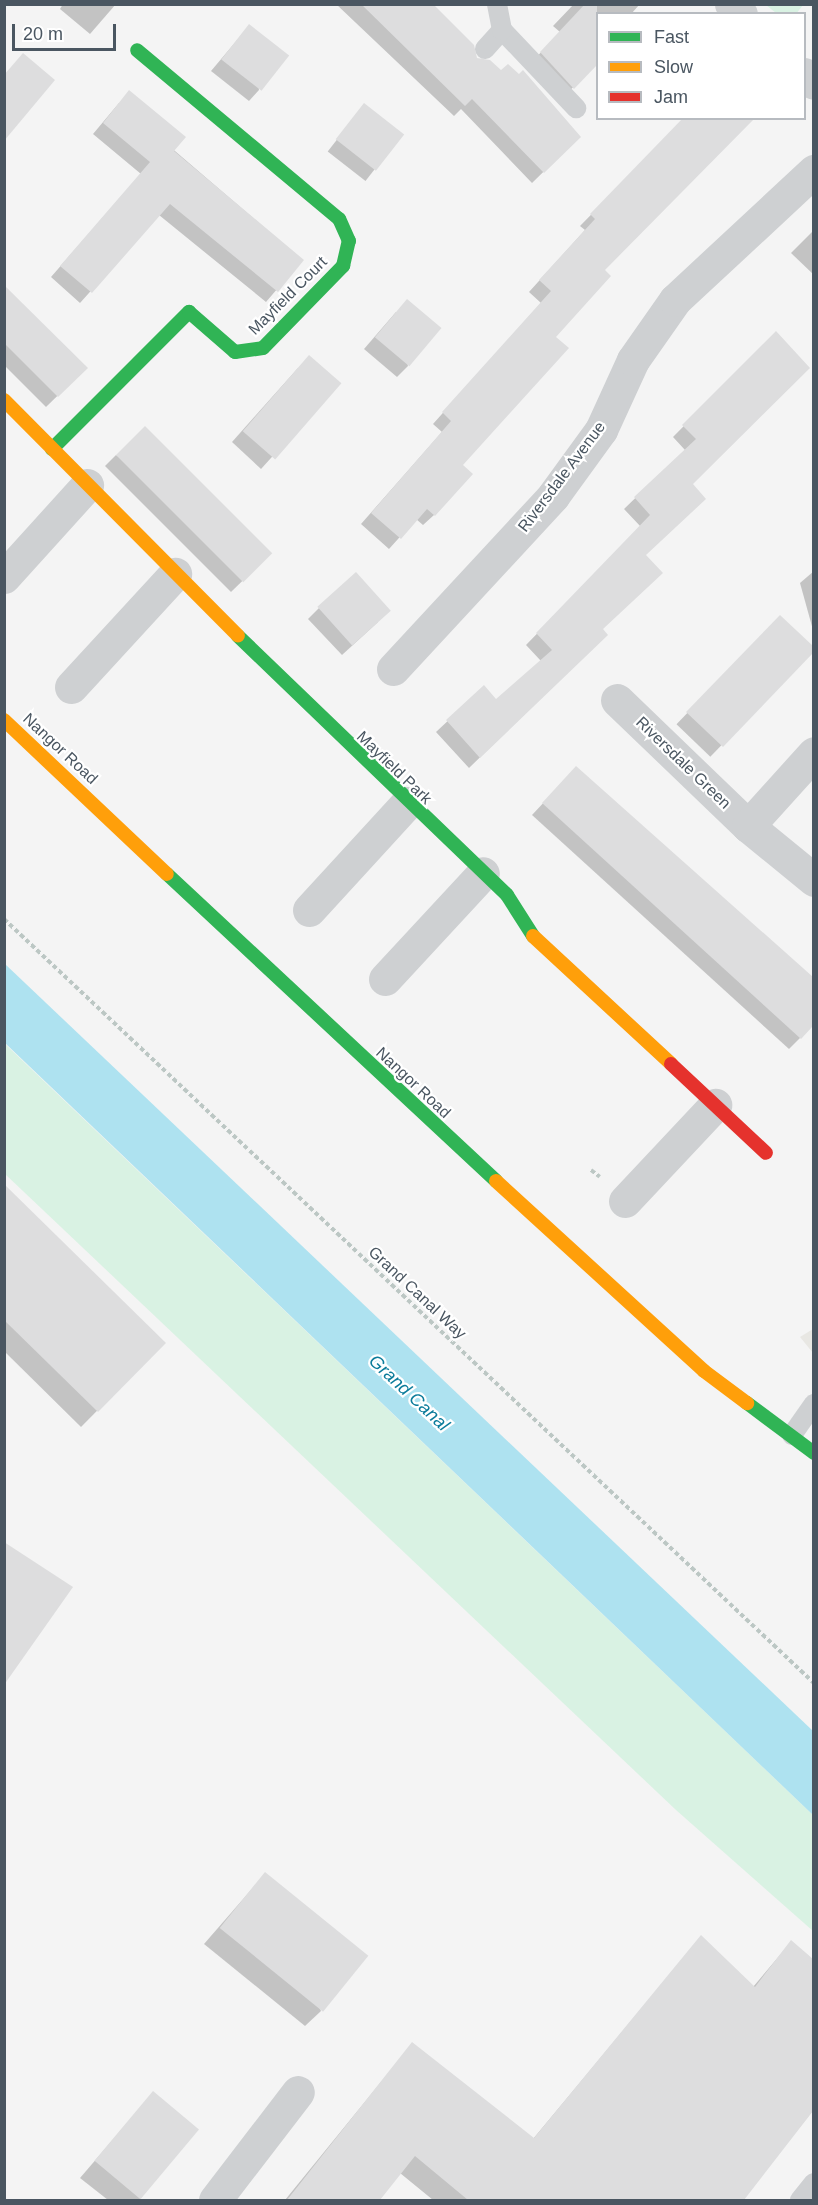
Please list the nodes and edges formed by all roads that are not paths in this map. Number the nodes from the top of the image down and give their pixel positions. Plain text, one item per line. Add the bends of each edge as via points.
1 (497, 4) edge
2 (502, 30) junction
3 (485, 49) dead end
4 (137, 50) dead end
5 (576, 108) dead end
6 (813, 171) edge
7 (4, 400) edge
8 (52, 449) junction
9 (87, 485) junction
10 (175, 574) junction
11 (4, 577) edge
12 (393, 669) dead end
13 (72, 687) dead end
14 (617, 700) dead end
15 (4, 720) edge
16 (813, 753) edge
17 (407, 803) junction
18 (748, 826) junction
19 (483, 873) junction
20 (813, 880) edge
21 (309, 910) dead end
22 (385, 979) dead end
23 (715, 1105) junction
24 (766, 1153) dead end
25 (625, 1201) dead end
26 (813, 1404) edge
27 (792, 1435) junction
28 (813, 1453) edge
29 (298, 2092) dead end
30 (813, 2183) edge
31 (215, 2200) edge
32 (800, 2200) edge

1 - 2 lane
2 - 3 lane
2 - 5 lane
4 - 8 street, Mayfield Court via 339,219 349,241 343,266 263,348 235,352 189,312
6 - 12 street, Riversdale Avenue via 675,300 633,360 602,430 553,496
7 - 8 street, Mayfield Park
8 - 9 street, Mayfield Park
9 - 10 street, Mayfield Park
9 - 11 street
10 - 13 street
10 - 17 street, Mayfield Park
14 - 18 street, Riversdale Green
15 - 27 street, Nangor Road via 400,1094 704,1371
16 - 18 street
17 - 19 street, Mayfield Park
17 - 21 street
18 - 20 street, Riversdale Green
19 - 22 street
19 - 23 street, Mayfield Park via 507,895 527,931
23 - 24 street, Mayfield Park
23 - 25 street
26 - 27 lane
27 - 28 street, Nangor Road
29 - 31 street
30 - 32 lane

